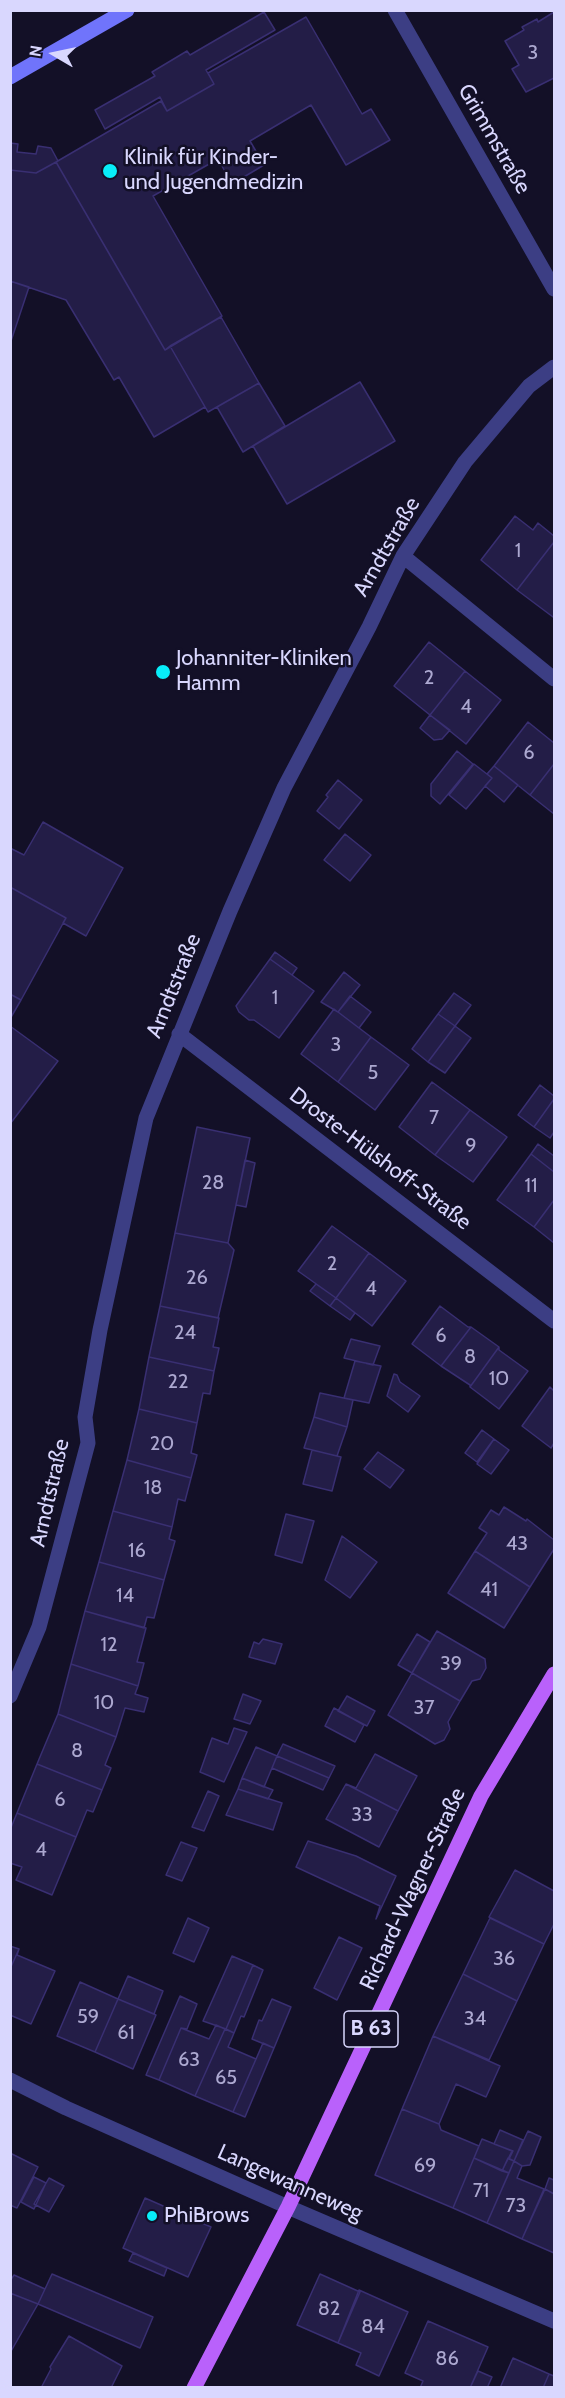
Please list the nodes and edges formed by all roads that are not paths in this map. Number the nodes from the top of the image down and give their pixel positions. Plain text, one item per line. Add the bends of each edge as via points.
1 (127, 10) edge
2 (395, 10) edge
3 (10, 76) edge
4 (555, 289) edge
5 (555, 367) edge
6 (403, 556) junction
7 (555, 679) edge
8 (179, 1034) junction
9 (555, 1321) edge
10 (555, 1674) edge
11 (10, 1695) edge
12 (10, 2080) edge
13 (288, 2207) junction
14 (555, 2321) edge
15 (194, 2388) edge

1 - 3 main road
2 - 4 street, Grimmstraße
5 - 6 street, Arndtstraße via 529,386 465,462
6 - 7 street
6 - 8 street, Arndtstraße via 284,788
8 - 9 street, Droste-Hülshoff-Straße
8 - 11 street, Arndtstraße via 146,1118 100,1330 85,1417 88,1443 39,1627
10 - 13 main road, Richard-Wagner-Straße / B 63 via 481,1796
12 - 13 street, Langewanneweg
13 - 14 street, Langewanneweg
13 - 15 main road, Richard-Wagner-Straße / B 63

